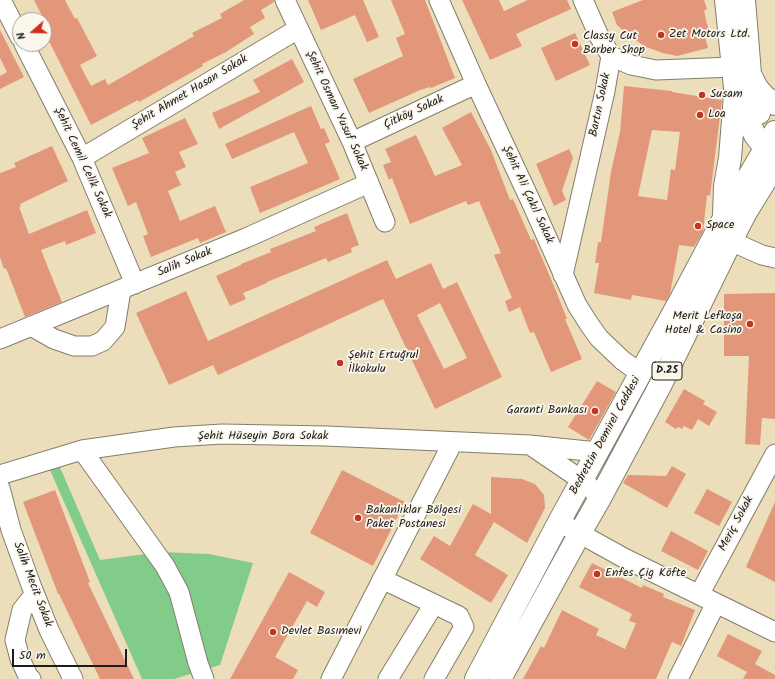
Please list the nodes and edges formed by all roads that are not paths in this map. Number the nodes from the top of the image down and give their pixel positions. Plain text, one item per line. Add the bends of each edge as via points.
1 (285, 0) edge
2 (439, 0) edge
3 (583, 0) edge
4 (726, 0) edge
5 (744, 0) edge
6 (3, 9) edge
7 (12, 24) edge
8 (298, 29) junction
9 (28, 52) edge
10 (611, 56) junction
11 (741, 69) junction
12 (476, 84) junction
13 (735, 88) junction
14 (775, 104) edge
15 (352, 142) junction
16 (773, 146) edge
17 (82, 158) junction
18 (369, 183) junction
19 (386, 222) dead end
20 (723, 231) junction
21 (775, 258) edge
22 (563, 275) junction
23 (128, 287) junction
24 (31, 326) junction
25 (0, 339) edge
26 (640, 373) junction
27 (453, 442) junction
28 (530, 445) junction
29 (82, 450) junction
30 (598, 452) junction
31 (775, 454) edge
32 (0, 475) edge
33 (582, 480) junction
34 (0, 488) edge
35 (596, 506) junction
36 (559, 522) junction
37 (580, 533) junction
38 (624, 558) junction
39 (382, 579) junction
40 (34, 595) junction
41 (699, 595) junction
42 (716, 603) junction
43 (434, 604) junction
44 (775, 632) edge
45 (67, 677) edge
46 (31, 679) edge
47 (204, 679) edge
48 (331, 679) edge
49 (388, 679) edge
50 (434, 679) edge
51 (476, 679) edge
52 (500, 679) edge
53 (678, 679) edge

1 - 8 street, Şehit Osman Yusuf Sokak
2 - 12 street, Şehit Ali Çakıl Sokak
3 - 10 street
4 - 11 main road
5 - 11 main road
6 - 7 street
8 - 15 street, Şehit Osman Yusuf Sokak
8 - 17 street, Şehit Ahmet Hasan Sokak
9 - 17 street, Şehit Cemil Celik Sokak
10 - 11 street, Bartın Sokak via 631,65 656,70
10 - 22 street, Bartın Sokak
11 - 13 main road
11 - 14 main road via 760,92
11 - 16 main road via 751,86 757,110
12 - 15 street, Çitköy Sokak
12 - 22 street, Şehit Ali Çakıl Sokak
13 - 16 main road via 755,135
13 - 20 main road
15 - 18 street, Şehit Osman Yusuf Sokak
16 - 20 main road, Bedrettin Demirel Caddesi / D.25
17 - 23 street, Şehit Cemil Celik Sokak
18 - 19 street, Şehit Osman Yusuf Sokak
18 - 23 street, Salih Sokak
20 - 21 street via 762,255
20 - 26 main road, Bedrettin Demirel Caddesi / D.25
20 - 35 main road, Bedrettin Demirel Caddesi / D.25 via 661,384
22 - 26 street, Şehit Ali Çakıl Sokak via 577,305 599,338
23 - 24 street, Salih Sokak
23 - 24 street via 116,327 104,341 92,346 74,346 54,339
24 - 25 street, Salih Sokak
26 - 30 main road, Bedrettin Demirel Caddesi / D.25
27 - 28 street, Şehit Hüseyin Bora Sokak
27 - 29 street, Şehit Hüseyin Bora Sokak via 222,434
27 - 39 street
28 - 30 street, Şehit Hüseyin Bora Sokak
28 - 33 street
29 - 32 street, Şehit Hüseyin Bora Sokak
29 - 47 street via 165,566 179,592
30 - 33 main road, Bedrettin Demirel Caddesi / D.25
31 - 41 street, Meriç Sokak
33 - 35 street
33 - 36 main road, Bedrettin Demirel Caddesi / D.25
34 - 40 street, Salih Mecit Sokak via 11,530
35 - 37 main road, Bedrettin Demirel Caddesi / D.25
35 - 38 street via 601,535
36 - 37 street
36 - 51 main road, Bedrettin Demirel Caddesi / D.25
37 - 38 street
37 - 52 main road, Bedrettin Demirel Caddesi / D.25
38 - 41 street
39 - 43 street
39 - 48 street
40 - 45 street, Salih Mecit Sokak
40 - 46 street via 22,610 15,640 20,659
41 - 42 street
42 - 44 street
42 - 53 street
43 - 49 street
43 - 50 street via 459,616 464,627

